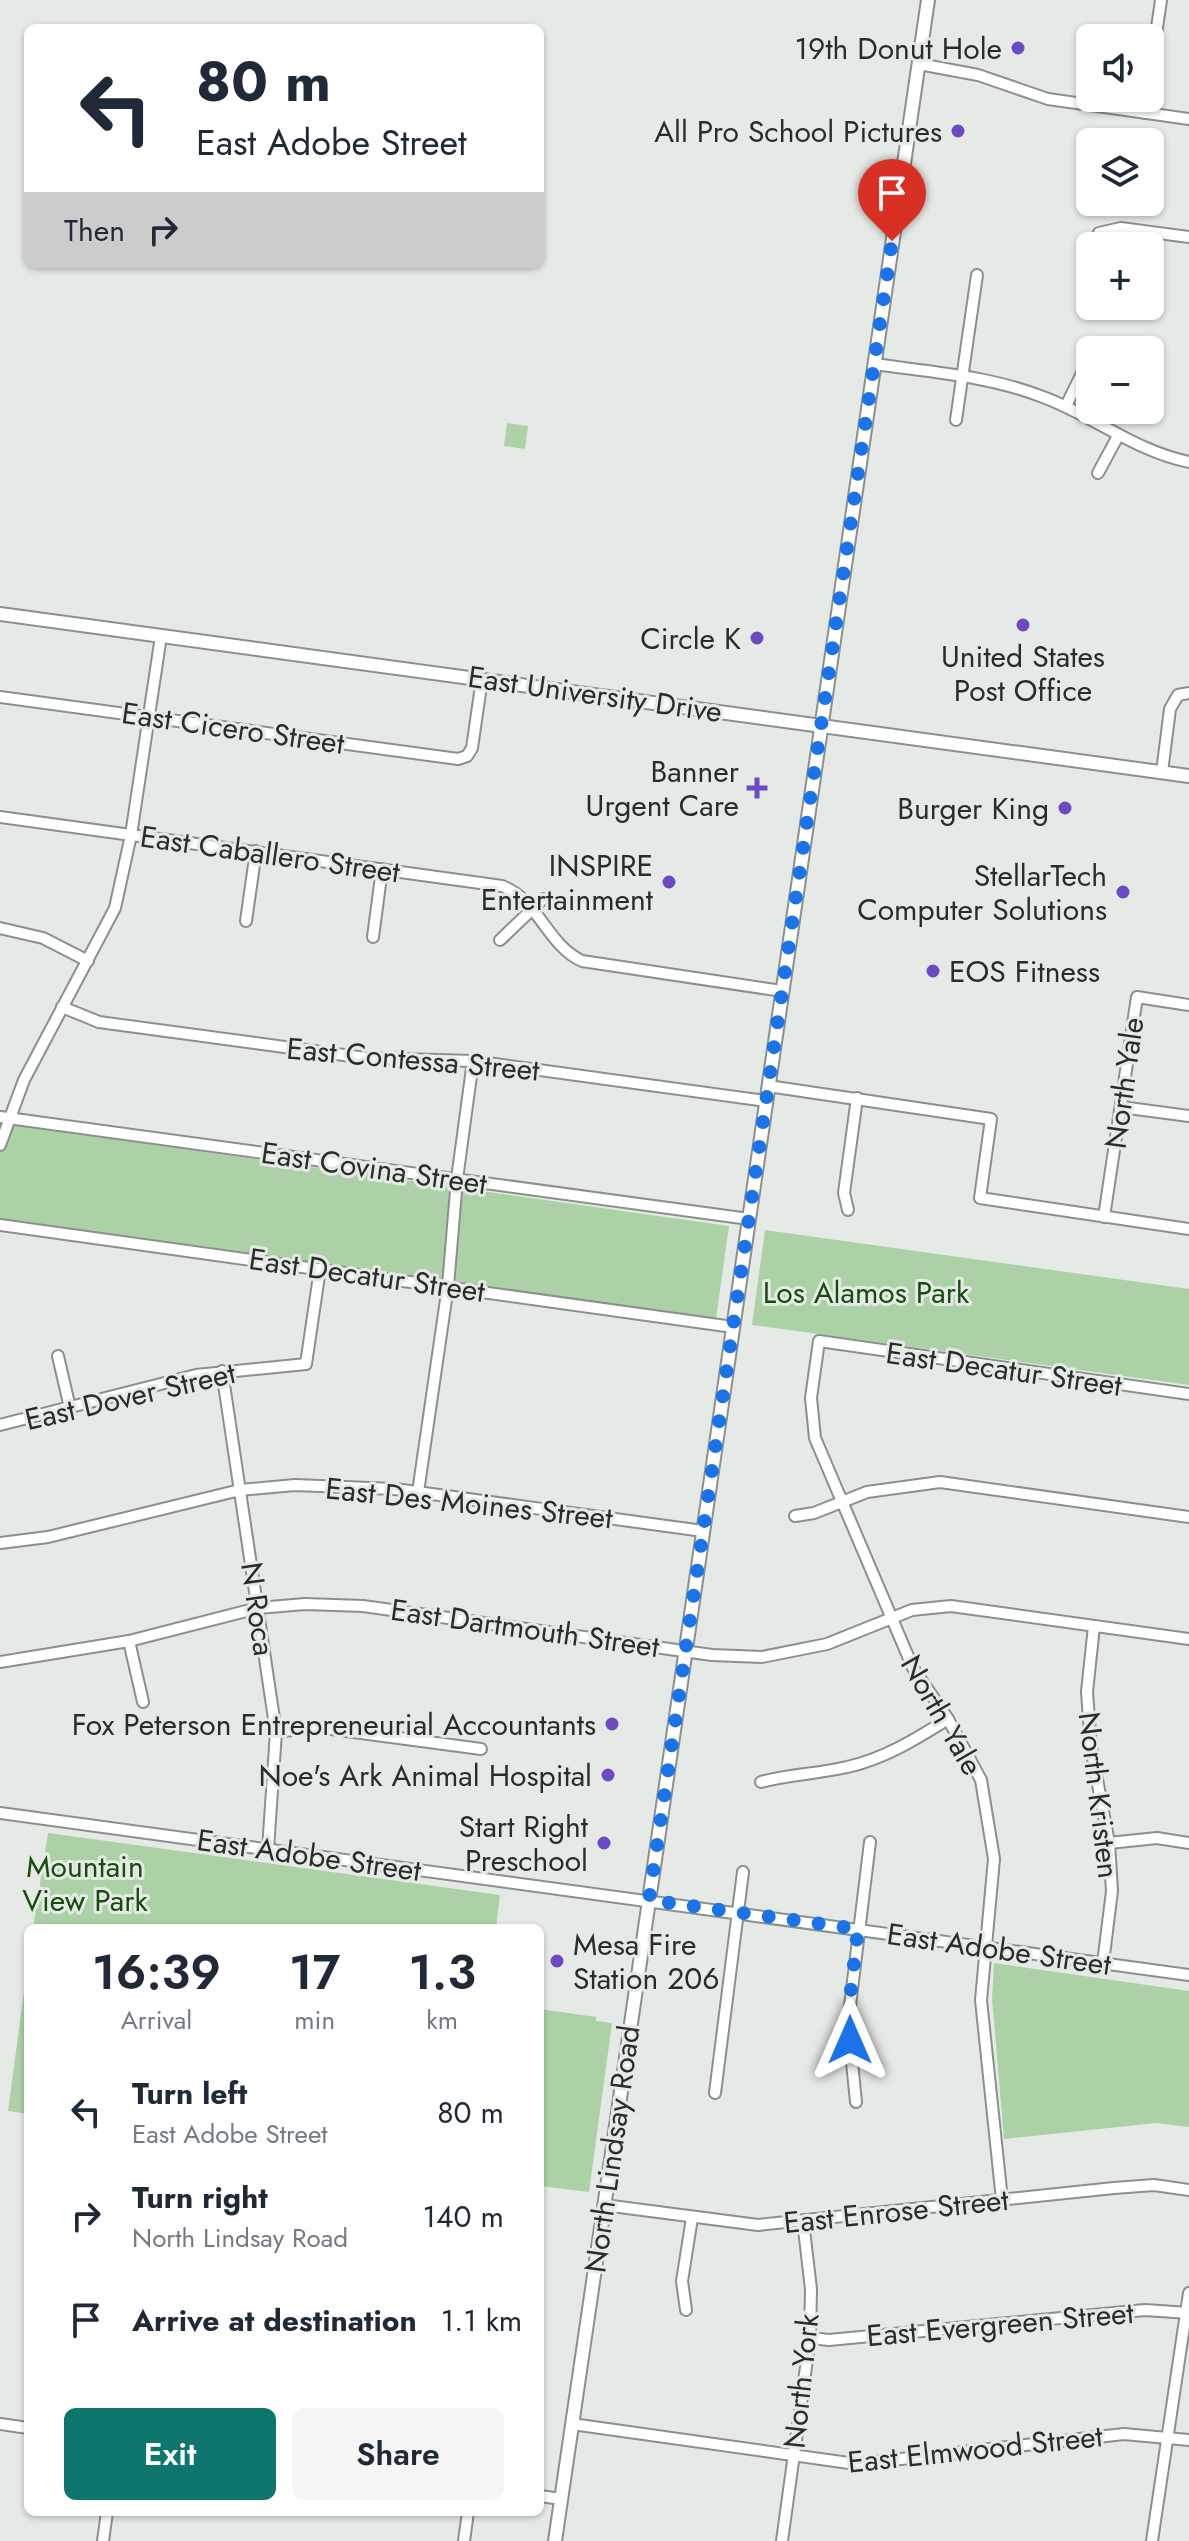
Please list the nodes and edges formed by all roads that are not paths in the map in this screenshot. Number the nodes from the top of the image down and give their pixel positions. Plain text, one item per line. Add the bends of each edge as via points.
1 (928, 0) edge
2 (1161, 0) edge
3 (1158, 24) edge
4 (919, 64) junction
5 (1145, 113) joint
6 (1189, 119) edge
7 (1103, 232) edge
8 (1151, 232) edge
9 (1164, 234) edge
10 (1189, 237) edge
11 (977, 275) dead end
12 (874, 364) junction
13 (962, 377) junction
14 (1076, 386) edge
15 (1066, 406) junction
16 (956, 420) dead end
17 (1118, 436) junction
18 (1189, 462) edge
19 (1098, 473) dead end
20 (0, 614) edge
21 (161, 636) junction
22 (482, 679) junction
23 (1184, 694) edge
24 (0, 697) edge
25 (149, 717) junction
26 (821, 725) junction
27 (1162, 772) junction
28 (1189, 776) edge
29 (0, 817) edge
30 (131, 835) junction
31 (256, 851) junction
32 (382, 869) junction
33 (543, 899) dead end
34 (533, 909) junction
35 (246, 921) dead end
36 (0, 928) edge
37 (373, 937) dead end
38 (500, 940) dead end
39 (88, 961) junction
40 (782, 991) junction
41 (1189, 1005) edge
42 (62, 1007) junction
43 (473, 1061) junction
44 (768, 1086) junction
45 (857, 1098) junction
46 (766, 1101) junction
47 (1121, 1107) junction
48 (1189, 1116) edge
49 (5, 1118) edge
50 (0, 1145) edge
51 (457, 1179) junction
52 (848, 1210) dead end
53 (1104, 1217) junction
54 (749, 1219) junction
55 (0, 1225) edge
56 (1189, 1229) edge
57 (320, 1269) junction
58 (448, 1286) junction
59 (733, 1327) junction
60 (819, 1341) joint
61 (58, 1356) dead end
62 (222, 1371) junction
63 (1189, 1394) edge
64 (70, 1408) junction
65 (0, 1425) edge
66 (240, 1490) junction
67 (418, 1492) junction
68 (841, 1502) junction
69 (795, 1516) dead end
70 (1189, 1517) edge
71 (703, 1531) junction
72 (0, 1543) edge
73 (258, 1608) junction
74 (890, 1618) junction
75 (1094, 1626) junction
76 (1189, 1639) edge
77 (129, 1641) junction
78 (686, 1650) junction
79 (0, 1662) edge
80 (143, 1702) dead end
81 (948, 1719) junction
82 (276, 1732) junction
83 (481, 1749) dead end
84 (761, 1782) dead end
85 (0, 1813) edge
86 (870, 1842) dead end
87 (1109, 1843) junction
88 (1189, 1843) edge
89 (268, 1849) junction
90 (743, 1872) dead end
91 (649, 1900) junction
92 (737, 1912) junction
93 (858, 1929) junction
94 (984, 1947) junction
95 (1103, 1963) junction
96 (1189, 1975) edge
97 (715, 2093) dead end
98 (856, 2102) dead end
99 (1189, 2190) edge
100 (1002, 2200) junction
101 (604, 2205) junction
102 (692, 2218) junction
103 (803, 2221) junction
104 (1189, 2293) edge
105 (686, 2310) dead end
106 (1188, 2313) edge
107 (810, 2338) junction
108 (0, 2424) edge
109 (572, 2424) junction
110 (24, 2427) edge
111 (1167, 2437) junction
112 (1189, 2440) edge
113 (793, 2457) junction
114 (544, 2497) edge
115 (561, 2499) junction
116 (106, 2516) edge
117 (467, 2516) edge
118 (103, 2541) edge
119 (464, 2541) edge
120 (555, 2541) edge
121 (782, 2541) edge
122 (1152, 2541) edge

1 - 4 main road, North Lindsay Road
2 - 3 street
4 - 5 street via 978,75 1048,99
4 - 12 main road, North Lindsay Road
5 - 6 street
7 - 8 street
9 - 10 street
11 - 13 street
12 - 13 street
12 - 26 main road, North Lindsay Road
13 - 15 street via 1026,390
13 - 16 street
14 - 15 street
15 - 17 street
17 - 18 street
17 - 19 street
20 - 21 main road, East University Drive
21 - 22 main road, East University Drive
21 - 25 street
22 - 25 street, East Cicero Street via 473,744 467,756 452,758
22 - 26 main road, East University Drive
23 - 27 street via 1170,709
24 - 25 street, East Cicero Street
25 - 30 street
26 - 27 main road, East University Drive
26 - 40 main road, North Lindsay Road
27 - 28 main road, East University Drive
29 - 30 street, East Caballero Street
30 - 31 street, East Caballero Street
30 - 39 street via 115,908
31 - 32 street, East Caballero Street
31 - 35 street
32 - 34 street, East Caballero Street via 502,886
32 - 37 street
33 - 34 street
34 - 38 street
34 - 40 street, East Caballero Street via 560,945 582,961
36 - 39 street via 43,938
39 - 42 street
40 - 44 main road, North Lindsay Road
41 - 47 street, North Yale via 1137,997
42 - 43 street, East Contessa Street via 99,1022 366,1058
42 - 49 street
43 - 46 street, East Contessa Street
43 - 51 street
44 - 45 street
44 - 46 main road, North Lindsay Road
45 - 52 street via 844,1193
45 - 53 street via 991,1119 980,1198
46 - 54 main road, North Lindsay Road
47 - 48 street
47 - 53 street, North Yale
49 - 50 street
49 - 51 street, East Covina Street
51 - 54 street, East Covina Street
51 - 58 street
53 - 56 street
54 - 59 main road, North Lindsay Road
55 - 57 street, East Decatur Street
57 - 58 street, East Decatur Street
57 - 62 street, East Dover Street via 306,1364
58 - 59 street, East Decatur Street
58 - 67 street
59 - 71 main road, North Lindsay Road
60 - 63 street, East Decatur Street
60 - 68 street, North Yale via 811,1398 815,1438
61 - 64 street
62 - 64 street, East Dover Street
62 - 66 street, N Roca
64 - 65 street, East Dover Street
66 - 67 street, East Des Moines Street via 295,1485
66 - 72 street, East Des Moines Street via 48,1537
66 - 73 street, N Roca
67 - 71 street, East Des Moines Street
68 - 69 street
68 - 70 street via 867,1492 940,1482
68 - 74 street, North Yale
71 - 78 main road, North Lindsay Road
73 - 77 street, East Dartmouth Street
73 - 78 street, East Dartmouth Street via 363,1606
73 - 82 street, N Roca
74 - 75 street, East Dartmouth Street via 951,1606
74 - 78 street, East Dartmouth Street via 827,1644 762,1657
74 - 81 street, North Yale via 913,1668
75 - 76 street, East Dartmouth Street
75 - 87 street, North Kristen via 1087,1692
77 - 79 street, East Dartmouth Street
77 - 80 street
78 - 91 main road, North Lindsay Road
81 - 84 street via 906,1745 851,1766
81 - 94 street, North Yale via 984,1793 994,1859
82 - 83 street via 316,1727
82 - 89 street, N Roca
85 - 89 street, East Adobe Street
86 - 93 street
87 - 88 street via 1157,1838
87 - 95 street, North Kristen via 1112,1891
89 - 91 street, East Adobe Street
90 - 92 street
91 - 92 street, East Adobe Street
91 - 101 main road, North Lindsay Road
92 - 93 street, East Adobe Street
92 - 97 street
93 - 94 street, East Adobe Street
93 - 98 street via 848,2022
94 - 95 street, East Adobe Street
94 - 100 street, North Yale via 982,2017
95 - 96 street, East Adobe Street
99 - 100 street, East Enrose Street via 1154,2185
100 - 103 street, East Enrose Street
101 - 102 street, East Enrose Street
101 - 109 main road, North Lindsay Road
102 - 103 street, East Enrose Street via 735,2224
102 - 105 street via 682,2281
103 - 107 street, North York
104 - 106 street
106 - 107 street, East Evergreen Street via 1145,2310
106 - 111 street
107 - 113 street, North York
108 - 110 street
109 - 113 street, East Elmwood Street
109 - 115 main road, North Lindsay Road
111 - 112 street, East Elmwood Street
111 - 113 street, East Elmwood Street via 1124,2434 873,2463
111 - 122 street
113 - 121 street, North York
114 - 115 street
115 - 120 main road, North Lindsay Road
116 - 118 street
117 - 119 street

